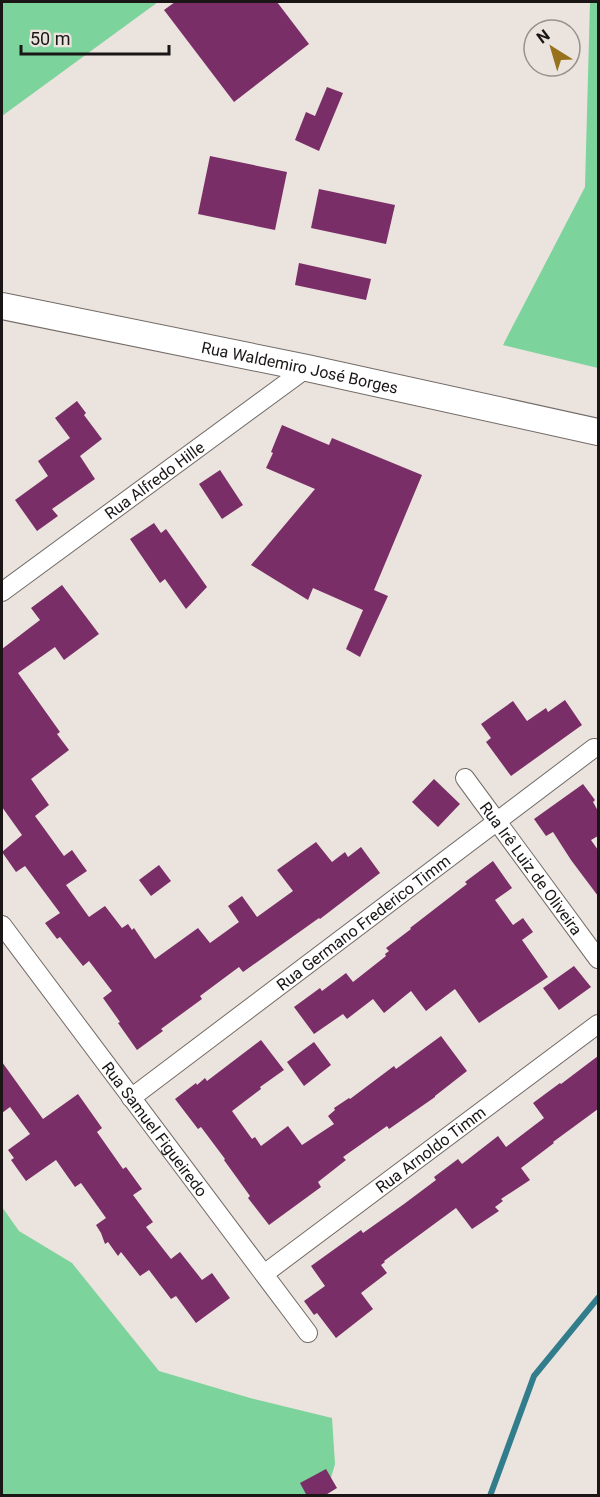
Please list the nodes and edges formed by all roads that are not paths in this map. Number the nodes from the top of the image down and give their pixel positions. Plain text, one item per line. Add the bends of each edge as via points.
1 (2, 306) edge
2 (307, 368) junction
3 (598, 432) edge
4 (2, 592) edge
5 (594, 748) dead end
6 (465, 778) dead end
7 (497, 822) junction
8 (2, 925) edge
9 (598, 959) edge
10 (598, 1024) edge
11 (131, 1098) junction
12 (264, 1274) junction
13 (308, 1334) dead end

1 - 2 main road, Rua Waldemiro José Borges
2 - 3 main road, Rua Waldemiro José Borges
2 - 4 street, Rua Alfredo Hille
5 - 7 street, Rua Germano Frederico Timm
6 - 7 street, Rua Irê Luiz de Oliveira
7 - 9 street, Rua Irê Luiz de Oliveira
7 - 11 street, Rua Germano Frederico Timm
8 - 11 street, Rua Samuel Figueiredo
10 - 12 street, Rua Arnoldo Timm
11 - 12 street, Rua Samuel Figueiredo
12 - 13 street, Rua Samuel Figueiredo

